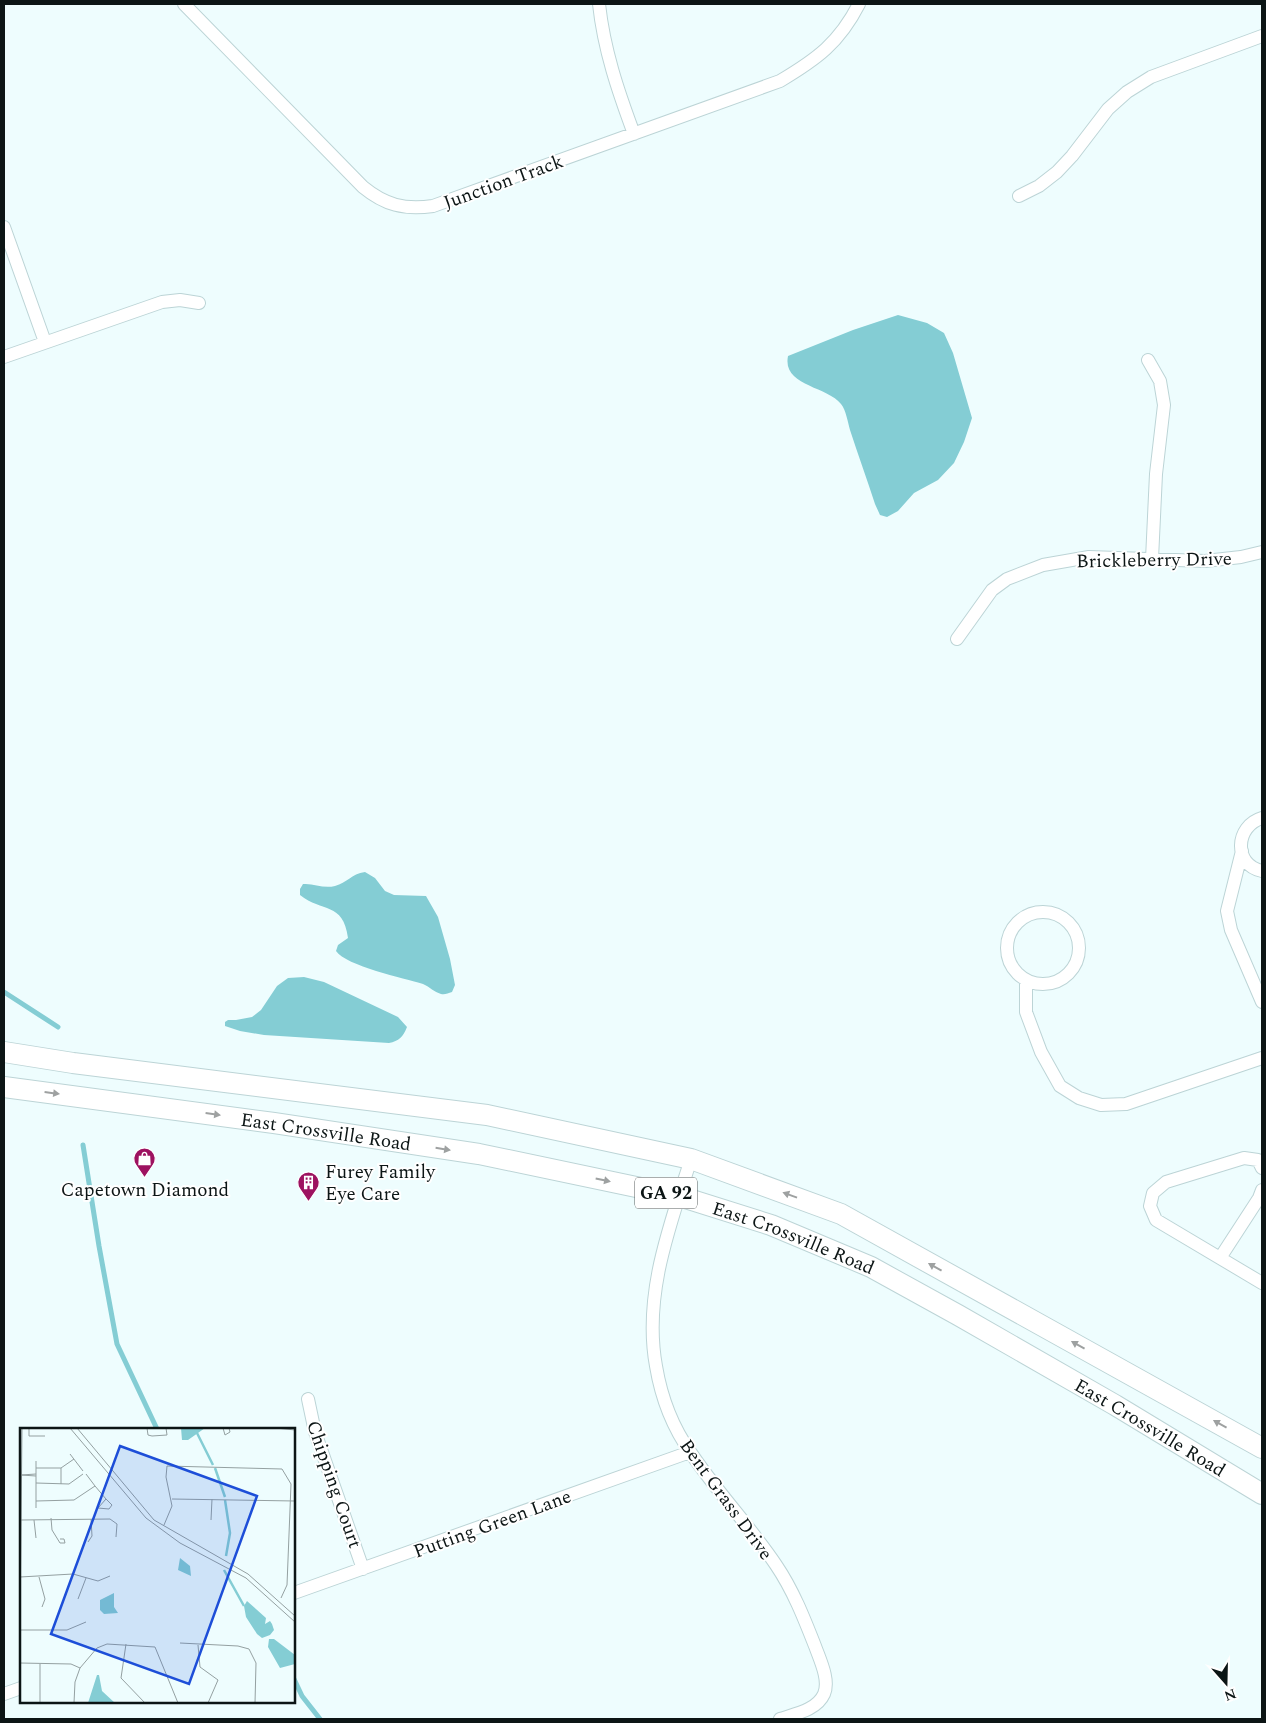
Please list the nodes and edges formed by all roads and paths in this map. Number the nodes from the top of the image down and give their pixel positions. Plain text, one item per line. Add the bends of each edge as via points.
1 (184, 4) edge
2 (598, 4) edge
3 (859, 4) edge
4 (1262, 36) edge
5 (634, 134) junction
6 (1018, 196) dead end
7 (4, 227) edge
8 (199, 303) dead end
9 (45, 342) junction
10 (4, 357) edge
11 (1148, 360) dead end
12 (1262, 552) edge
13 (1152, 559) junction
14 (957, 640) dead end
15 (1262, 818) edge
16 (1242, 851) junction
17 (1262, 871) edge
18 (1026, 980) junction
19 (1262, 1002) edge
20 (4, 1052) edge
21 (1262, 1058) edge
22 (4, 1088) edge
23 (691, 1159) junction
24 (1262, 1168) edge
25 (1262, 1190) edge
26 (679, 1196) junction
27 (1220, 1258) junction
28 (1262, 1284) edge
29 (308, 1399) dead end
30 (1262, 1448) edge
31 (690, 1452) junction
32 (1262, 1494) edge
33 (363, 1569) junction
34 (295, 1593) edge
35 (20, 1688) edge
36 (4, 1694) edge
37 (780, 1719) edge

1 - 5 street, Junction Track via 363,187 387,203 410,208 433,206
2 - 5 street via 612,75
3 - 5 street, Junction Track via 834,42 810,63 780,81
4 - 6 street via 1151,77 1127,92 1108,109 1057,172
7 - 9 street
8 - 9 street via 162,302
9 - 10 street
11 - 13 street via 1160,382 1164,404 1156,474
12 - 13 street, Brickleberry Drive via 1205,561
13 - 14 street, Brickleberry Drive via 1089,558 1043,565 1007,579 992,590
15 - 16 street via 1244,832
16 - 17 street via 1245,860
16 - 19 street via 1227,911 1231,930
18 - 18 street via 1053,982 1069,973 1074,966 1078,938 1069,922 1061,916 1052,912 1033,913 1017,922 1011,930 1008,958
18 - 21 street via 1026,1012 1042,1052 1060,1086 1086,1101 1101,1105 1126,1104
20 - 23 main road, East Crossville Road / GA 92 via 73,1064 487,1115
22 -> 26 main road, East Crossville Road / GA 92 via 264,1121 479,1154
23 - 26 street, Bent Grass Drive
30 -> 23 main road, East Crossville Road / GA 92 via 841,1214
24 - 27 street via 1258,1160 1244,1158 1166,1182 1153,1193 1150,1206 1156,1220
25 - 27 street
26 - 31 street, Bent Grass Drive via 656,1283 652,1334 664,1397
26 - 32 main road, East Crossville Road / GA 92 via 771,1225 871,1267 1115,1404
27 - 28 street
29 - 33 street, Chipping Court via 315,1432
31 - 33 street, Putting Green Lane
31 - 37 street, Bent Grass Drive via 776,1565 799,1606 818,1654 827,1682 825,1693 808,1709
33 - 34 street, Putting Green Lane
35 - 36 street

